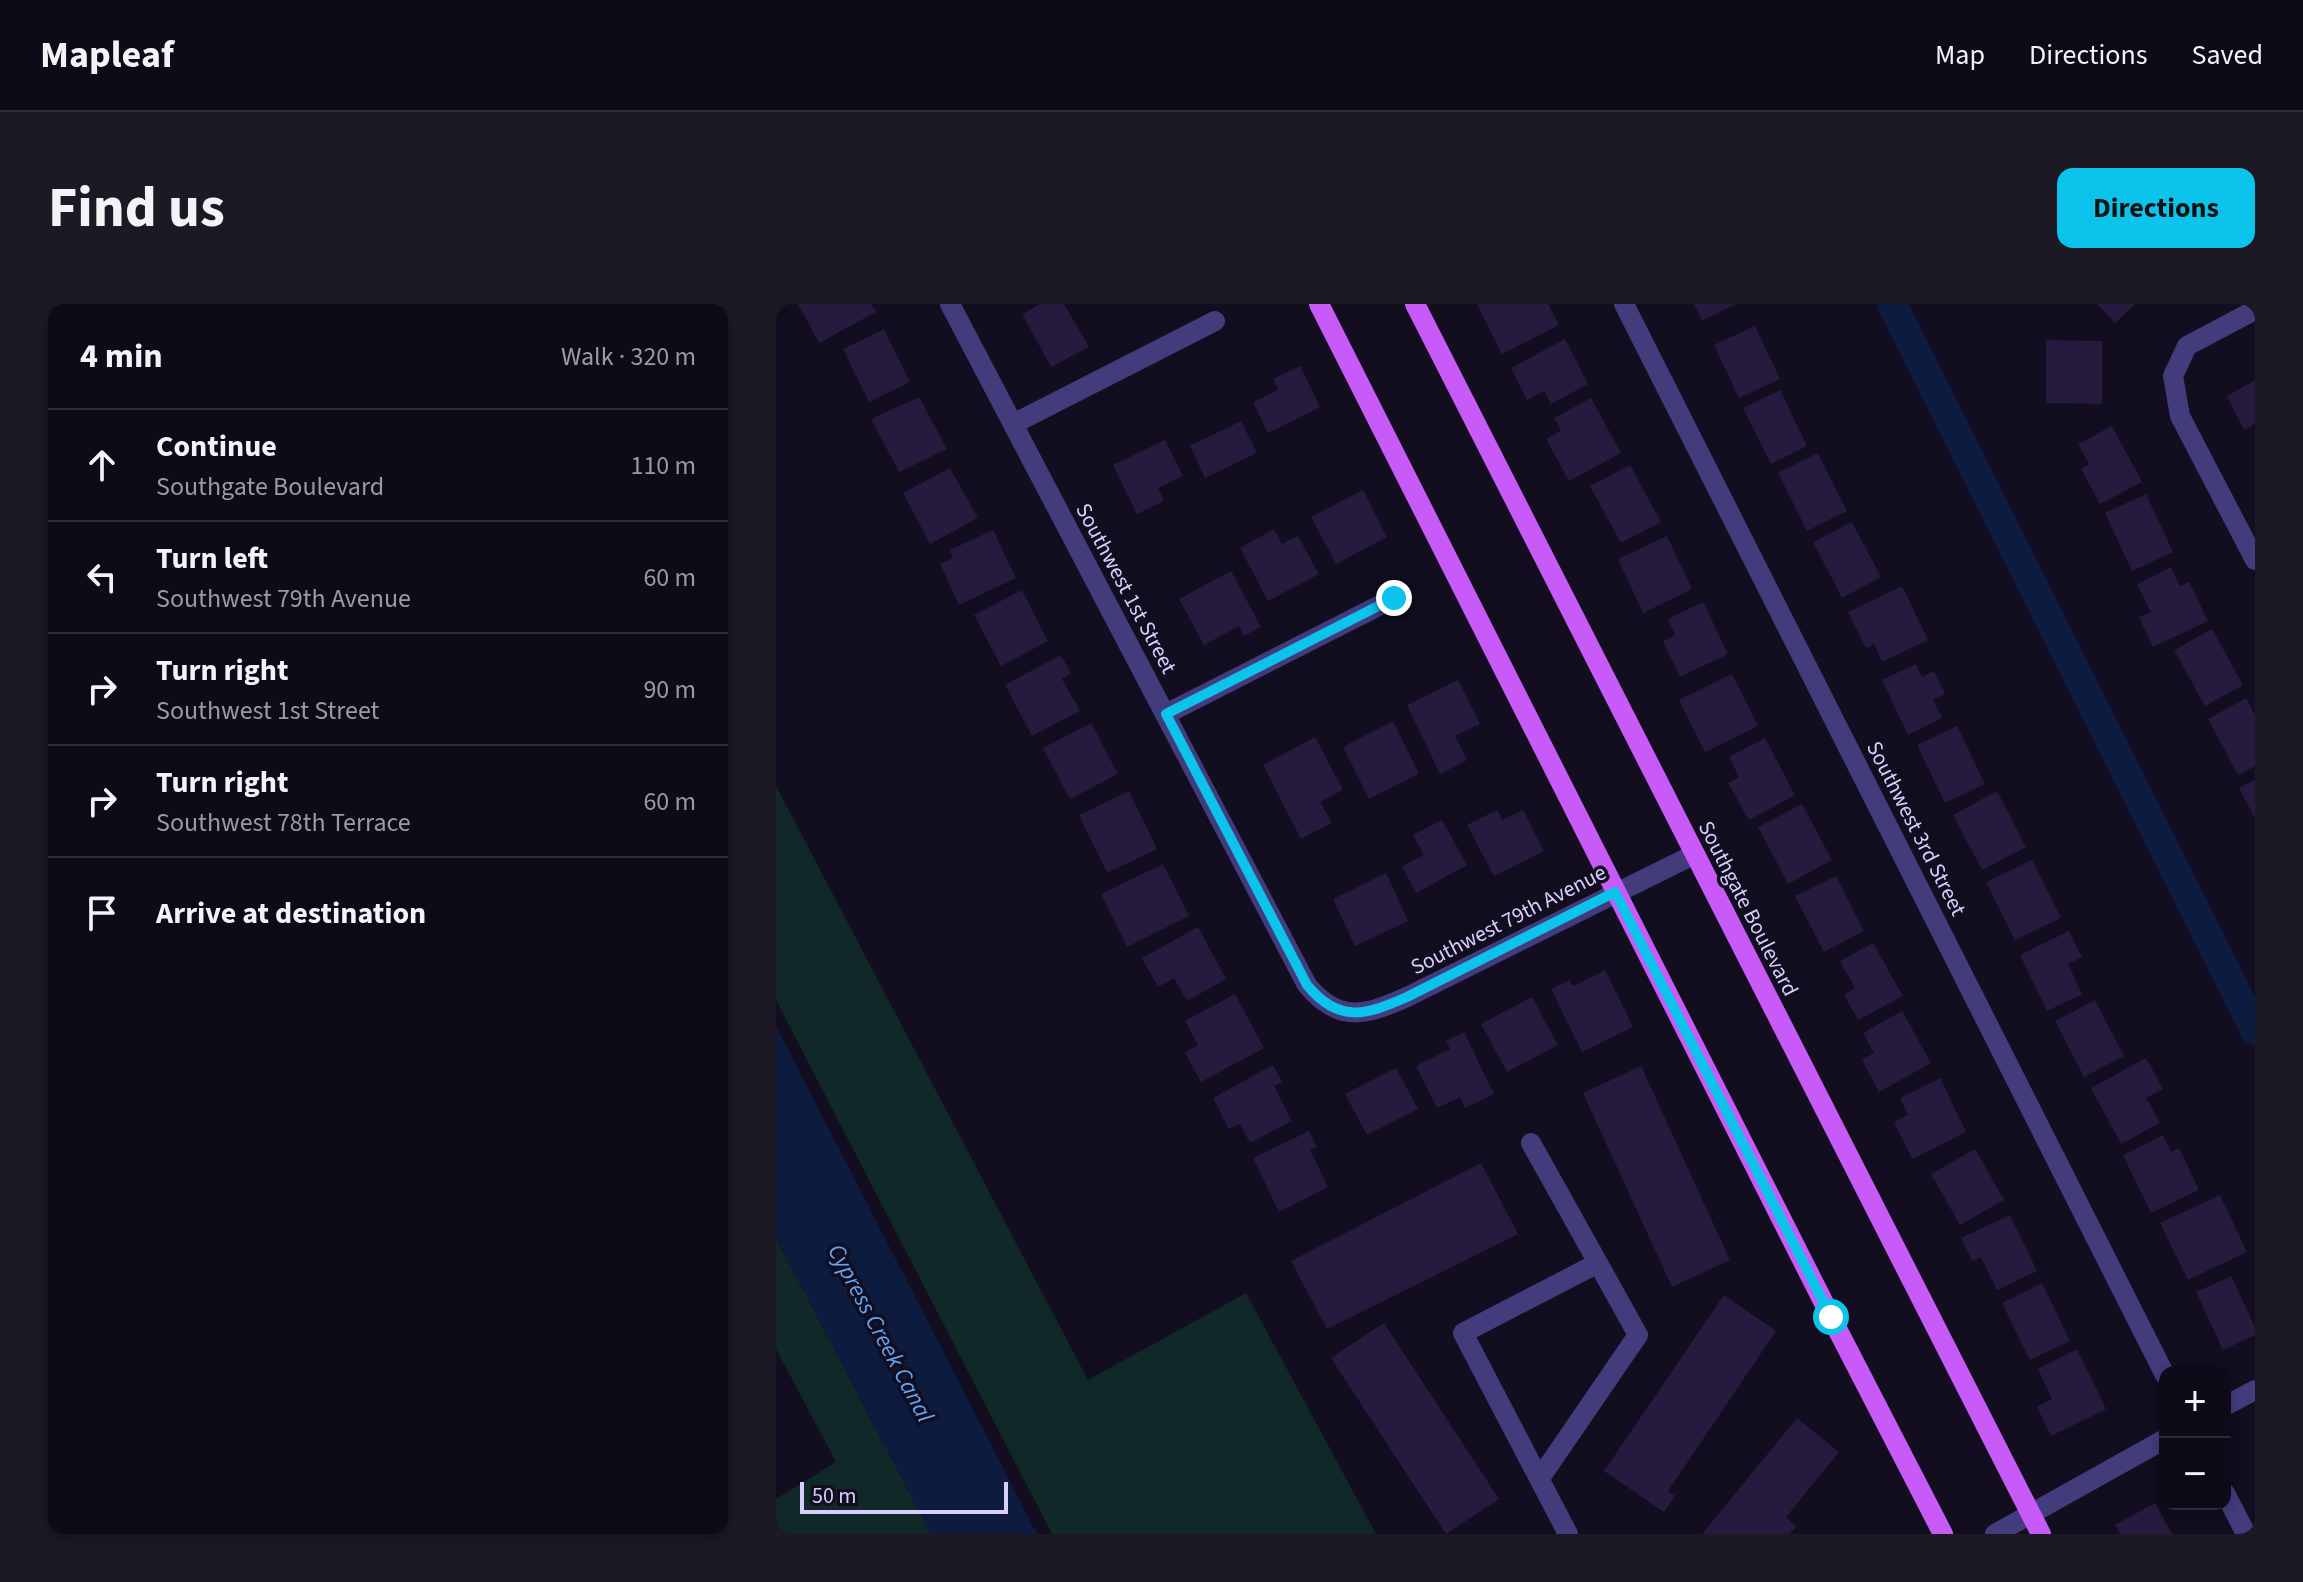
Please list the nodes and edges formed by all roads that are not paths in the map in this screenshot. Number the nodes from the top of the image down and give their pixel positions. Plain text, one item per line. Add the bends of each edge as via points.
1 (950, 304) edge
2 (1319, 304) edge
3 (1415, 304) edge
4 (1624, 304) edge
5 (2255, 310) edge
6 (1215, 321) dead end
7 (1013, 424) junction
8 (2255, 560) edge
9 (1394, 598) dead end
10 (1166, 714) junction
11 (1695, 854) junction
12 (1615, 892) junction
13 (1340, 1012) joint
14 (1531, 1143) dead end
15 (1598, 1263) junction
16 (2160, 1366) edge
17 (2255, 1390) edge
18 (2231, 1403) edge
19 (2159, 1442) edge
20 (1540, 1478) junction
21 (2231, 1505) edge
22 (2031, 1514) junction
23 (1568, 1534) edge
24 (1943, 1534) edge
25 (1995, 1534) edge
26 (2041, 1534) edge
27 (2246, 1534) edge

1 - 7 street, Southwest 1st Street
2 - 12 main road
3 - 11 main road, Southgate Boulevard
4 - 16 street, Southwest 3rd Street
5 - 8 street via 2187,346 2173,376 2180,416
6 - 7 street
7 - 10 street, Southwest 1st Street
9 - 10 street
10 - 13 street, Southwest 1st Street via 1307,985
11 - 12 street, Southwest 79th Avenue
11 - 22 main road, Southgate Boulevard
12 - 13 street, Southwest 79th Avenue via 1387,1006
12 - 24 main road
14 - 15 street
15 - 20 street via 1638,1335
15 - 20 street via 1463,1333
17 - 18 street
19 - 22 street
20 - 23 street
21 - 27 street
22 - 25 street
22 - 26 main road, Southgate Boulevard

